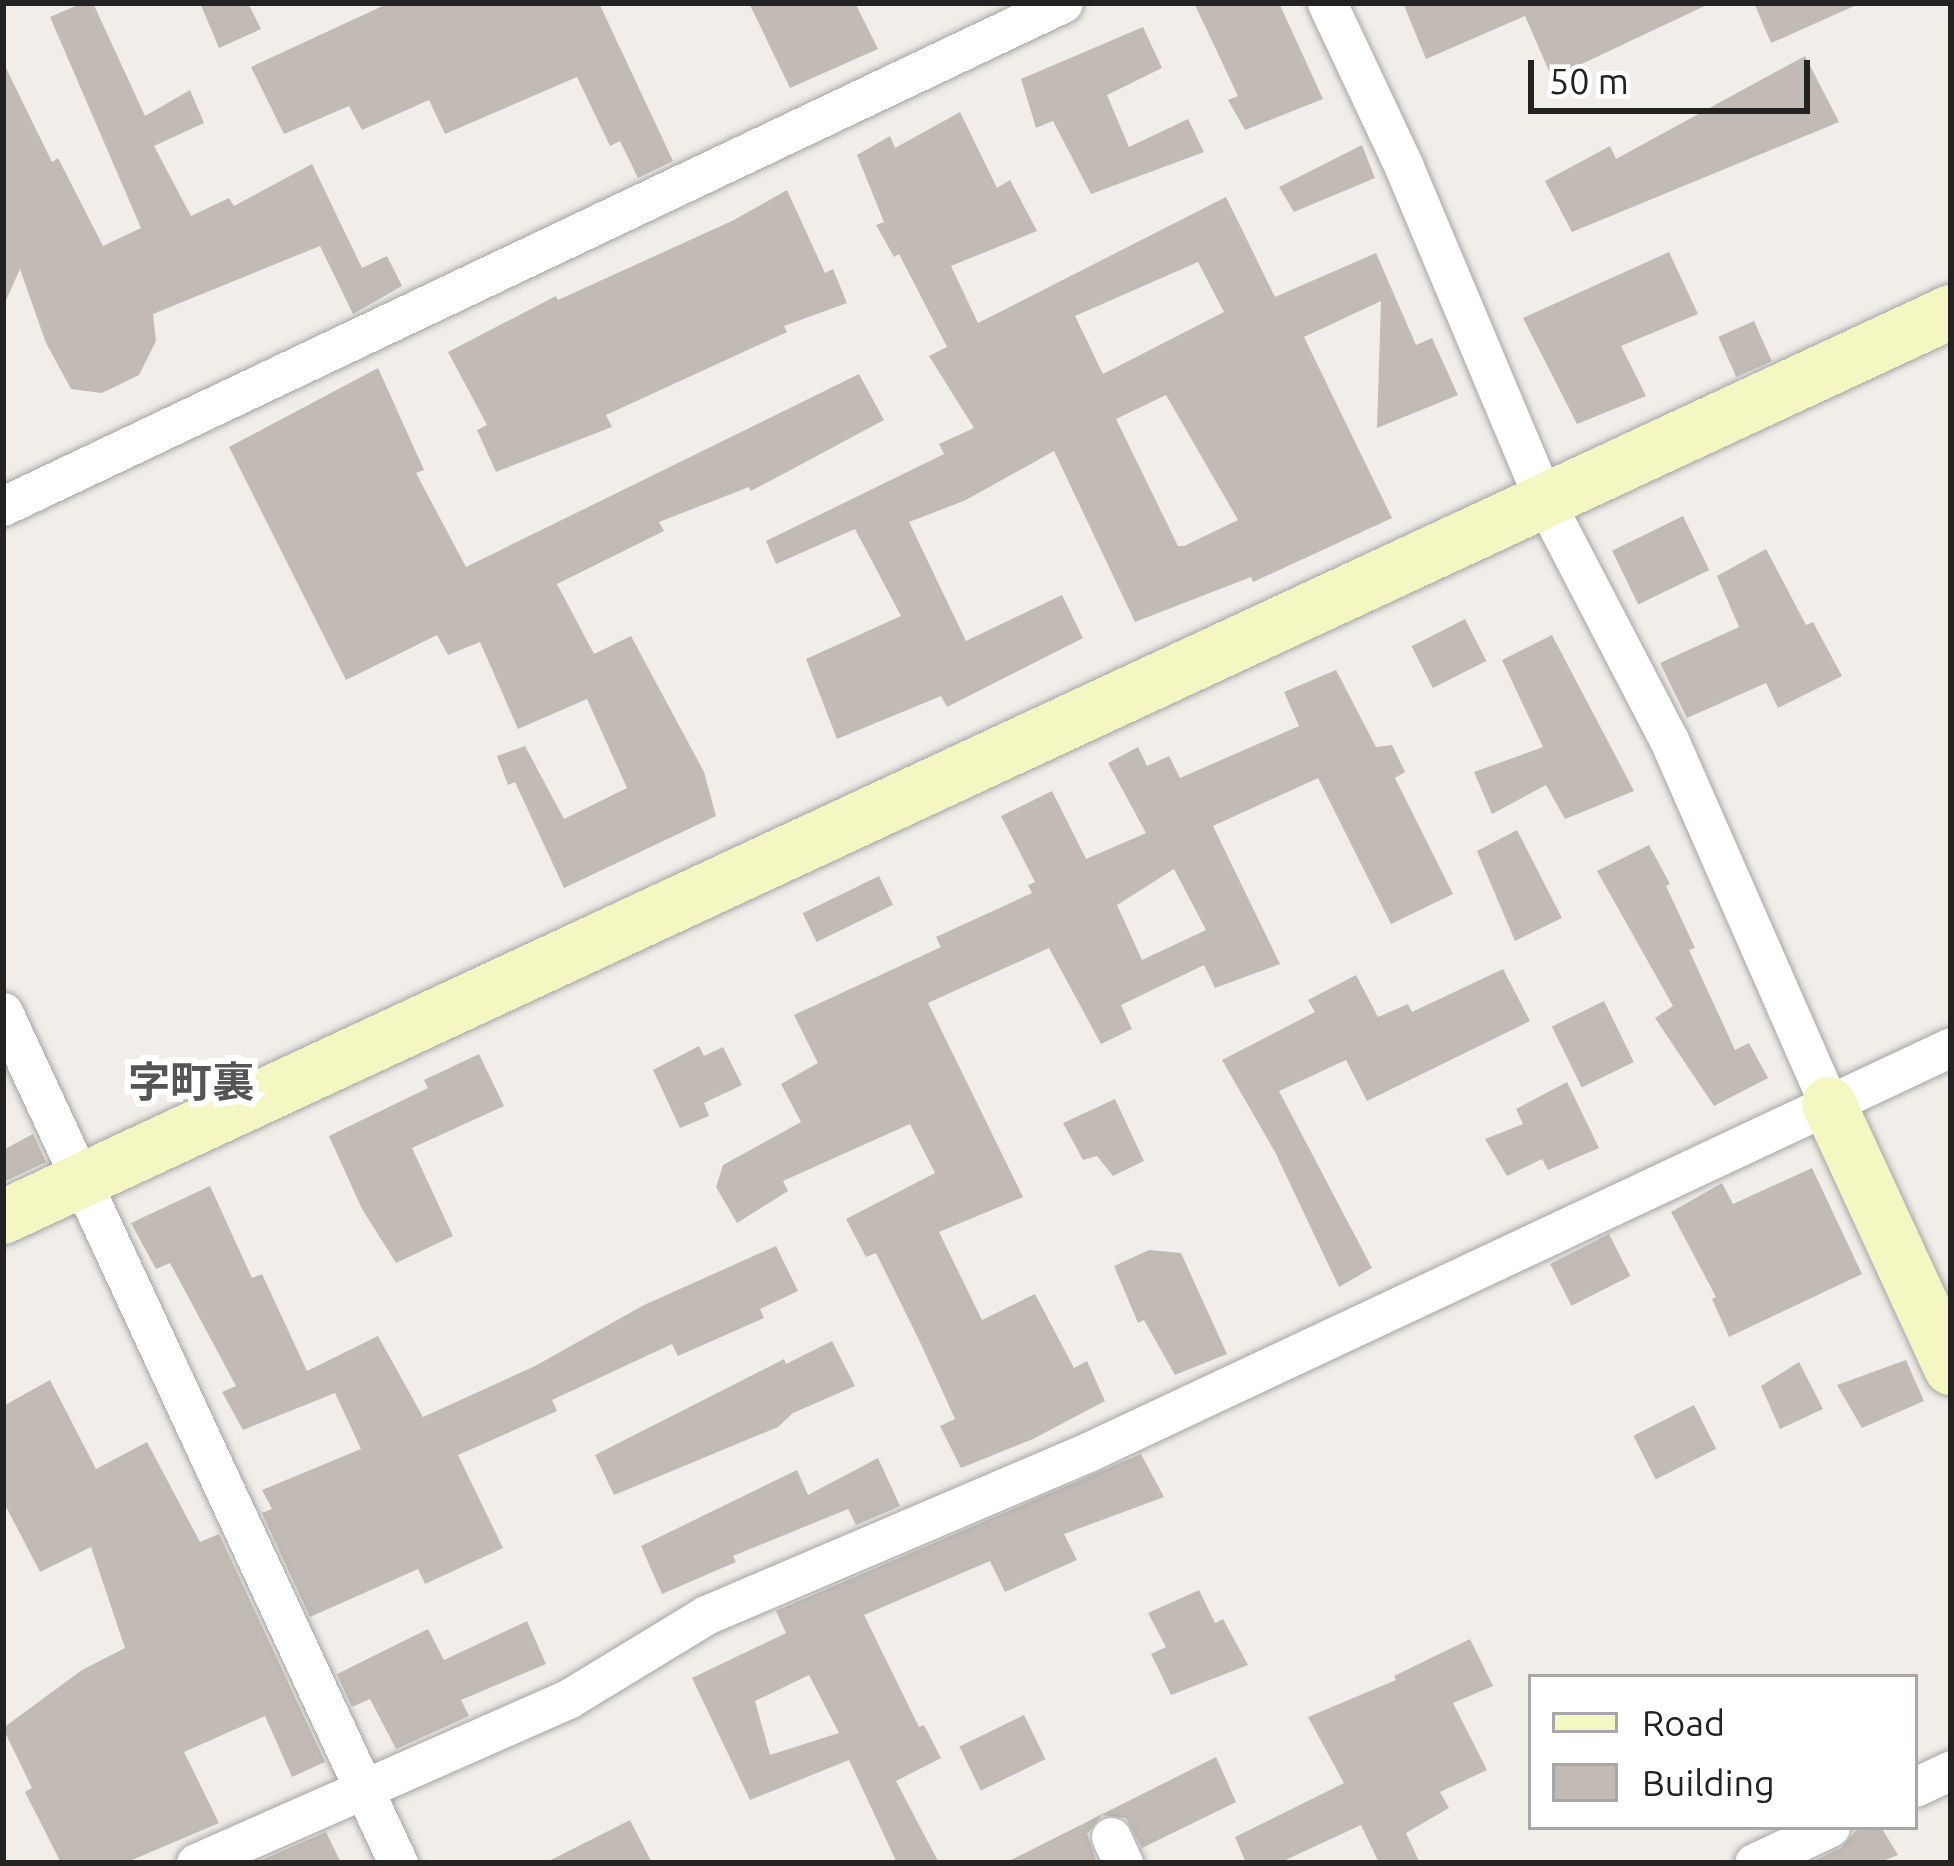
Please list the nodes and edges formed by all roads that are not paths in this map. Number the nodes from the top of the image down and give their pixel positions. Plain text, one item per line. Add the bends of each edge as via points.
1 (1063, 3) edge
2 (1327, 3) edge
3 (1951, 312) edge
4 (1544, 500) junction
5 (3, 506) edge
6 (3, 1012) edge
7 (1951, 1047) edge
8 (1828, 1104) junction
9 (85, 1179) junction
10 (3, 1217) edge
11 (1951, 1368) edge
12 (1951, 1770) edge
13 (1918, 1786) edge
14 (362, 1792) junction
15 (1824, 1830) edge
16 (196, 1863) edge
17 (398, 1863) edge
18 (1754, 1863) edge

1 - 5 street
2 - 4 street
3 - 4 street
4 - 8 street via 1669,740
4 - 9 street
6 - 9 street
7 - 8 street
8 - 11 street
8 - 14 street via 1088,1452 706,1615 568,1699
9 - 10 street
9 - 14 street
12 - 13 street
14 - 16 street
14 - 17 street
15 - 18 street

